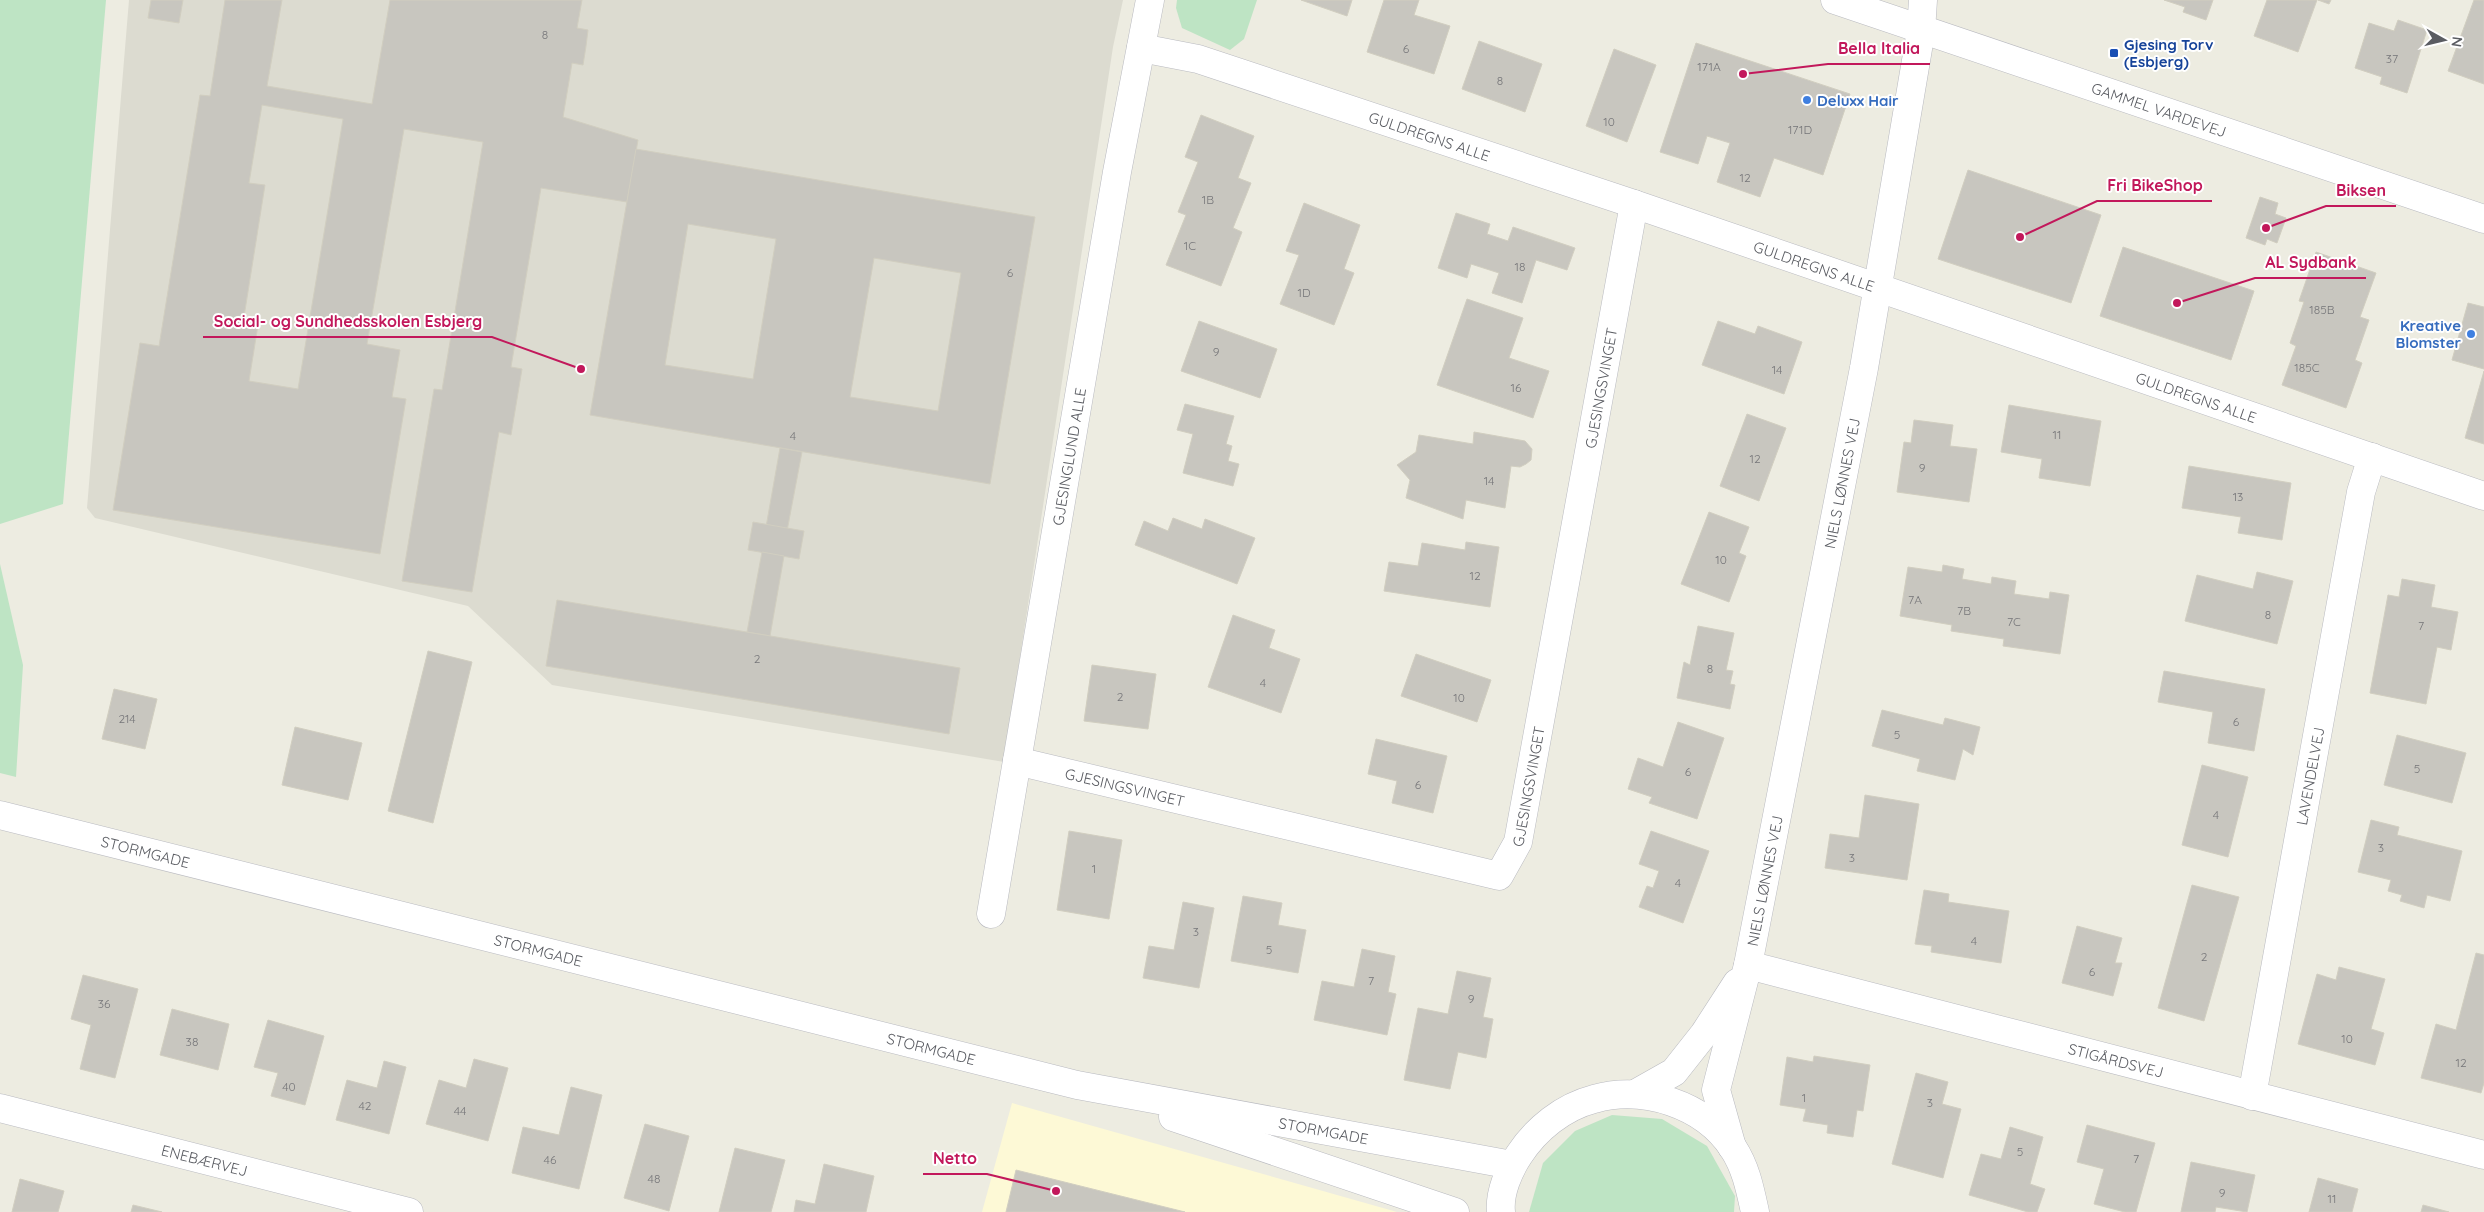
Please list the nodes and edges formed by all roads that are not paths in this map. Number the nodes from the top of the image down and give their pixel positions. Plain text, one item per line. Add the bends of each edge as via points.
1 (1150, 0) edge
2 (1835, 0) edge
3 (1923, 0) edge
4 (1921, 31) junction
5 (1141, 48) junction
6 (1634, 204) junction
7 (2484, 219) edge
8 (1878, 288) junction
9 (2372, 457) junction
10 (2484, 496) edge
11 (1017, 761) junction
12 (0, 815) edge
13 (991, 914) dead end
14 (1748, 965) junction
15 (1077, 1084) junction
16 (1635, 1094) junction
17 (2252, 1096) junction
18 (0, 1108) edge
19 (1732, 1147) junction
20 (2484, 1155) edge
21 (1512, 1165) junction
22 (409, 1212) edge
23 (1455, 1212) edge
24 (1501, 1212) edge
25 (1755, 1212) edge

1 - 5 street, GJESINGLUND ALLE
2 - 4 street, GAMMEL VARDEVEJ
3 - 4 street, NIELS LØNNES VEJ
4 - 7 street, GAMMEL VARDEVEJ
4 - 8 street, NIELS LØNNES VEJ
5 - 6 street, GULDREGNS ALLE via 1198,60
5 - 11 street, GJESINGLUND ALLE
6 - 8 street, GULDREGNS ALLE
6 - 11 street, GJESINGSVINGET via 1518,842 1499,876
8 - 9 street, GULDREGNS ALLE
8 - 14 street, NIELS LØNNES VEJ
9 - 10 street, GULDREGNS ALLE
9 - 17 street, LAVENDELVEJ via 2361,492
11 - 13 street, GJESINGLUND ALLE
12 - 15 street, STORMGADE
14 - 16 street, NIELS LØNNES VEJ via 1704,1034 1674,1072
14 - 17 street, STIGÅRDSVEJ
14 - 19 street, NIELS LØNNES VEJ via 1716,1090
15 - 21 street, STORMGADE
15 - 23 street, STORMGADE
16 - 19 street via 1672,1101 1706,1119
16 - 21 street via 1594,1099 1556,1117 1531,1137
17 - 20 street, STIGÅRDSVEJ
18 - 22 street, ENEBÆRVEJ
19 - 25 street via 1749,1179
21 - 24 street

